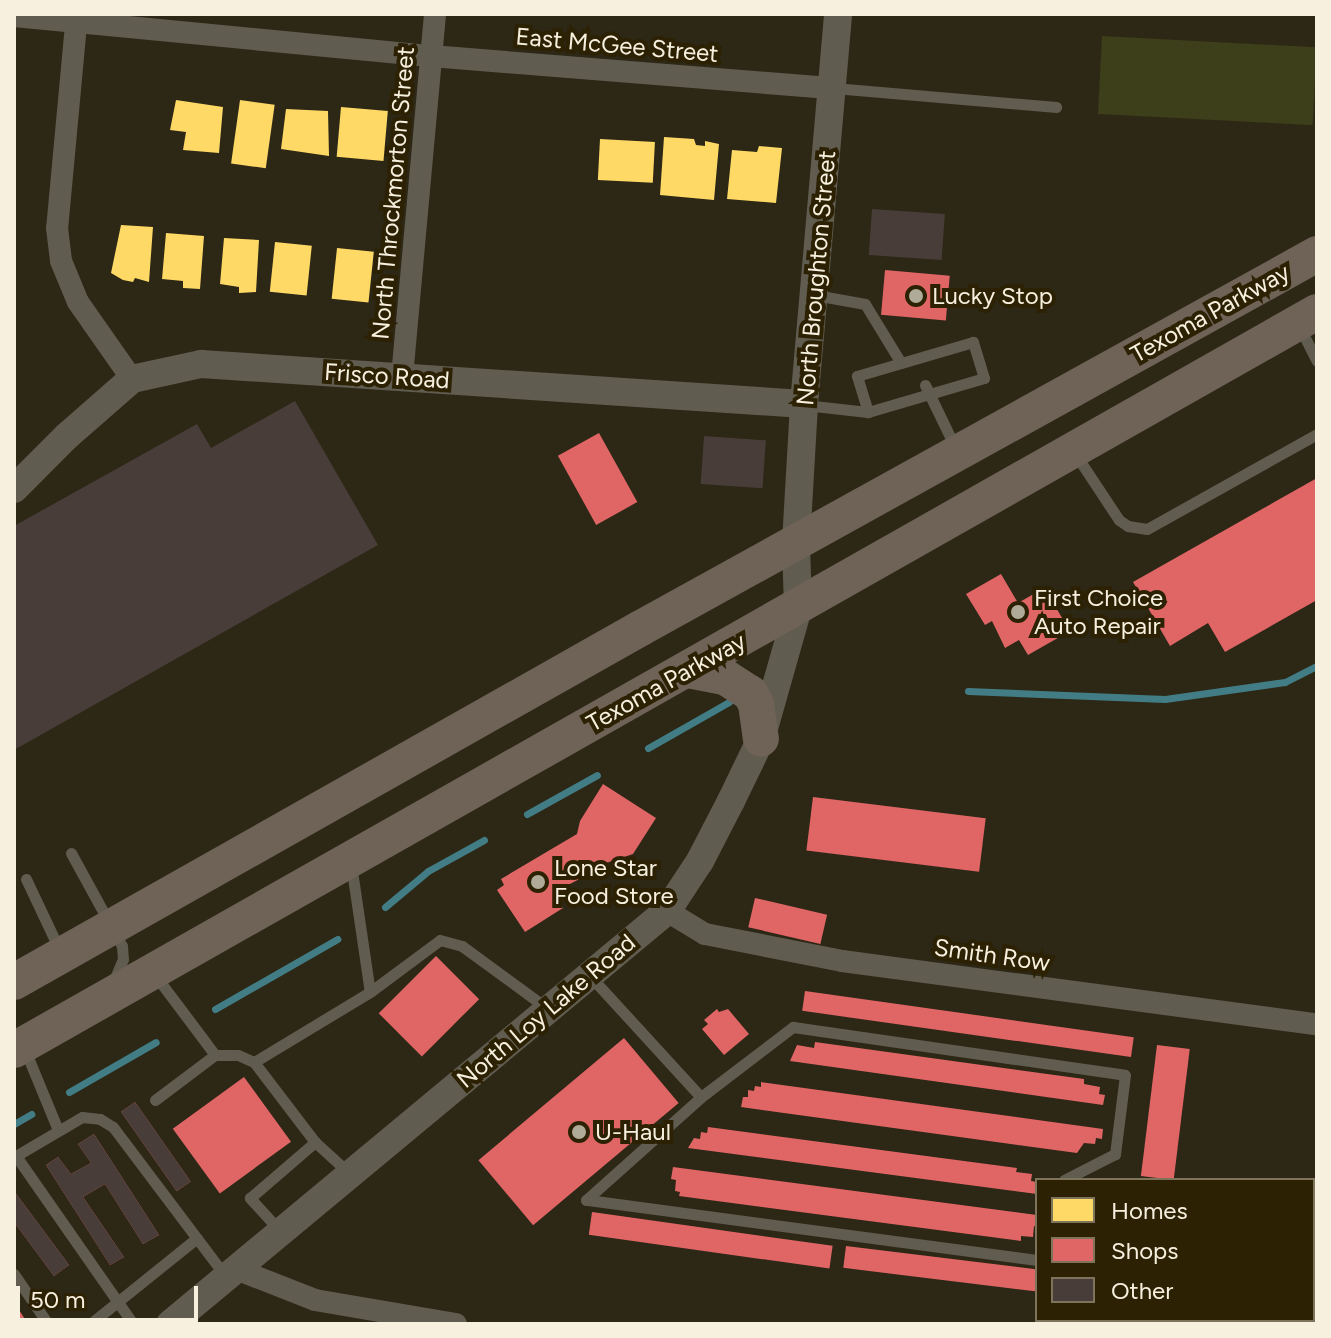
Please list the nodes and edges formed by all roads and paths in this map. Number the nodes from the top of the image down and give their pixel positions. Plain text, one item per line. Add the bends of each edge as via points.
1 (435, 14) edge
2 (838, 14) edge
3 (14, 16) edge
4 (77, 17) edge
5 (431, 56) junction
6 (833, 88) junction
7 (1056, 107) dead end
8 (1317, 254) edge
9 (814, 294) junction
10 (1307, 318) edge
11 (1317, 361) edge
12 (901, 363) junction
13 (402, 377) junction
14 (132, 379) junction
15 (926, 390) junction
16 (804, 404) junction
17 (868, 412) junction
18 (1317, 434) edge
19 (1074, 451) junction
20 (958, 452) junction
21 (14, 489) edge
22 (796, 543) junction
23 (798, 608) junction
24 (688, 670) junction
25 (761, 739) junction
26 (71, 853) dead end
27 (351, 860) junction
28 (26, 879) dead end
29 (667, 911) junction
30 (114, 925) junction
31 (62, 954) junction
32 (152, 972) junction
33 (590, 975) junction
34 (14, 982) edge
35 (370, 992) junction
36 (107, 998) junction
37 (548, 1010) junction
38 (1317, 1024) edge
39 (18, 1048) edge
40 (215, 1055) junction
41 (254, 1062) junction
42 (701, 1097) junction
43 (155, 1100) dead end
44 (58, 1130) junction
45 (315, 1142) junction
46 (15, 1156) edge
47 (350, 1174) junction
48 (1068, 1178) edge
49 (281, 1232) junction
50 (197, 1238) junction
51 (1035, 1260) edge
52 (231, 1273) junction
53 (14, 1274) edge
54 (116, 1303) junction
55 (48, 1324) edge
56 (90, 1324) edge
57 (133, 1324) edge
58 (170, 1324) edge
59 (456, 1324) edge

1 - 5 street, North Throckmorton Street
2 - 6 street, North Broughton Street
3 - 4 street, East McGee Street
4 - 5 street, East McGee Street
4 - 14 street via 57,228 61,261 78,302
5 - 6 street, East McGee Street
5 - 13 street, North Throckmorton Street
6 - 7 lane
6 - 9 street, North Broughton Street
8 - 20 main road, Texoma Parkway
9 - 12 lane via 865,304
9 - 16 street, North Broughton Street
10 - 11 lane
10 - 19 main road, Texoma Parkway
12 - 15 lane via 973,342 984,378
12 - 17 lane via 857,376
13 - 14 street, Frisco Road via 201,364
13 - 16 street, Frisco Road
14 - 21 street, Frisco Road
15 - 17 lane
15 - 20 lane
16 - 17 lane
16 - 22 street, North Broughton Street
18 - 19 lane via 1147,529 1119,520
19 - 23 main road, Texoma Parkway
20 - 22 main road, Texoma Parkway
22 - 23 street, North Broughton Street
22 - 30 main road, Texoma Parkway
23 - 24 main road, Texoma Parkway
23 - 25 street, North Loy Lake Road
24 - 25 main road via 725,677 750,693
24 - 27 main road, Texoma Parkway
25 - 29 street, North Loy Lake Road via 700,861
26 - 30 lane
27 - 32 main road, Texoma Parkway
27 - 35 lane
28 - 31 lane
29 - 33 street, North Loy Lake Road
29 - 38 street, Smith Row via 705,934 842,961
30 - 31 main road, Texoma Parkway
30 - 36 lane via 123,959
31 - 34 main road, Texoma Parkway
32 - 36 main road, Texoma Parkway
32 - 40 lane
33 - 37 street, North Loy Lake Road
33 - 42 lane
35 - 37 lane via 440,940 462,946
35 - 41 lane
36 - 39 main road, Texoma Parkway
37 - 47 street, North Loy Lake Road
39 - 44 lane
40 - 41 lane via 238,1055
40 - 43 lane
41 - 45 lane
42 - 48 lane via 793,1027 1125,1075 1115,1154
42 - 51 lane via 586,1200
44 - 46 lane
44 - 50 lane via 82,1117 113,1127
45 - 47 lane
45 - 49 lane via 250,1198
46 - 54 lane
47 - 49 street, North Loy Lake Road
49 - 52 street, North Loy Lake Road
50 - 52 lane
50 - 54 lane
52 - 58 street, North Loy Lake Road
52 - 59 street via 315,1300
53 - 55 lane
54 - 56 lane
54 - 57 lane

